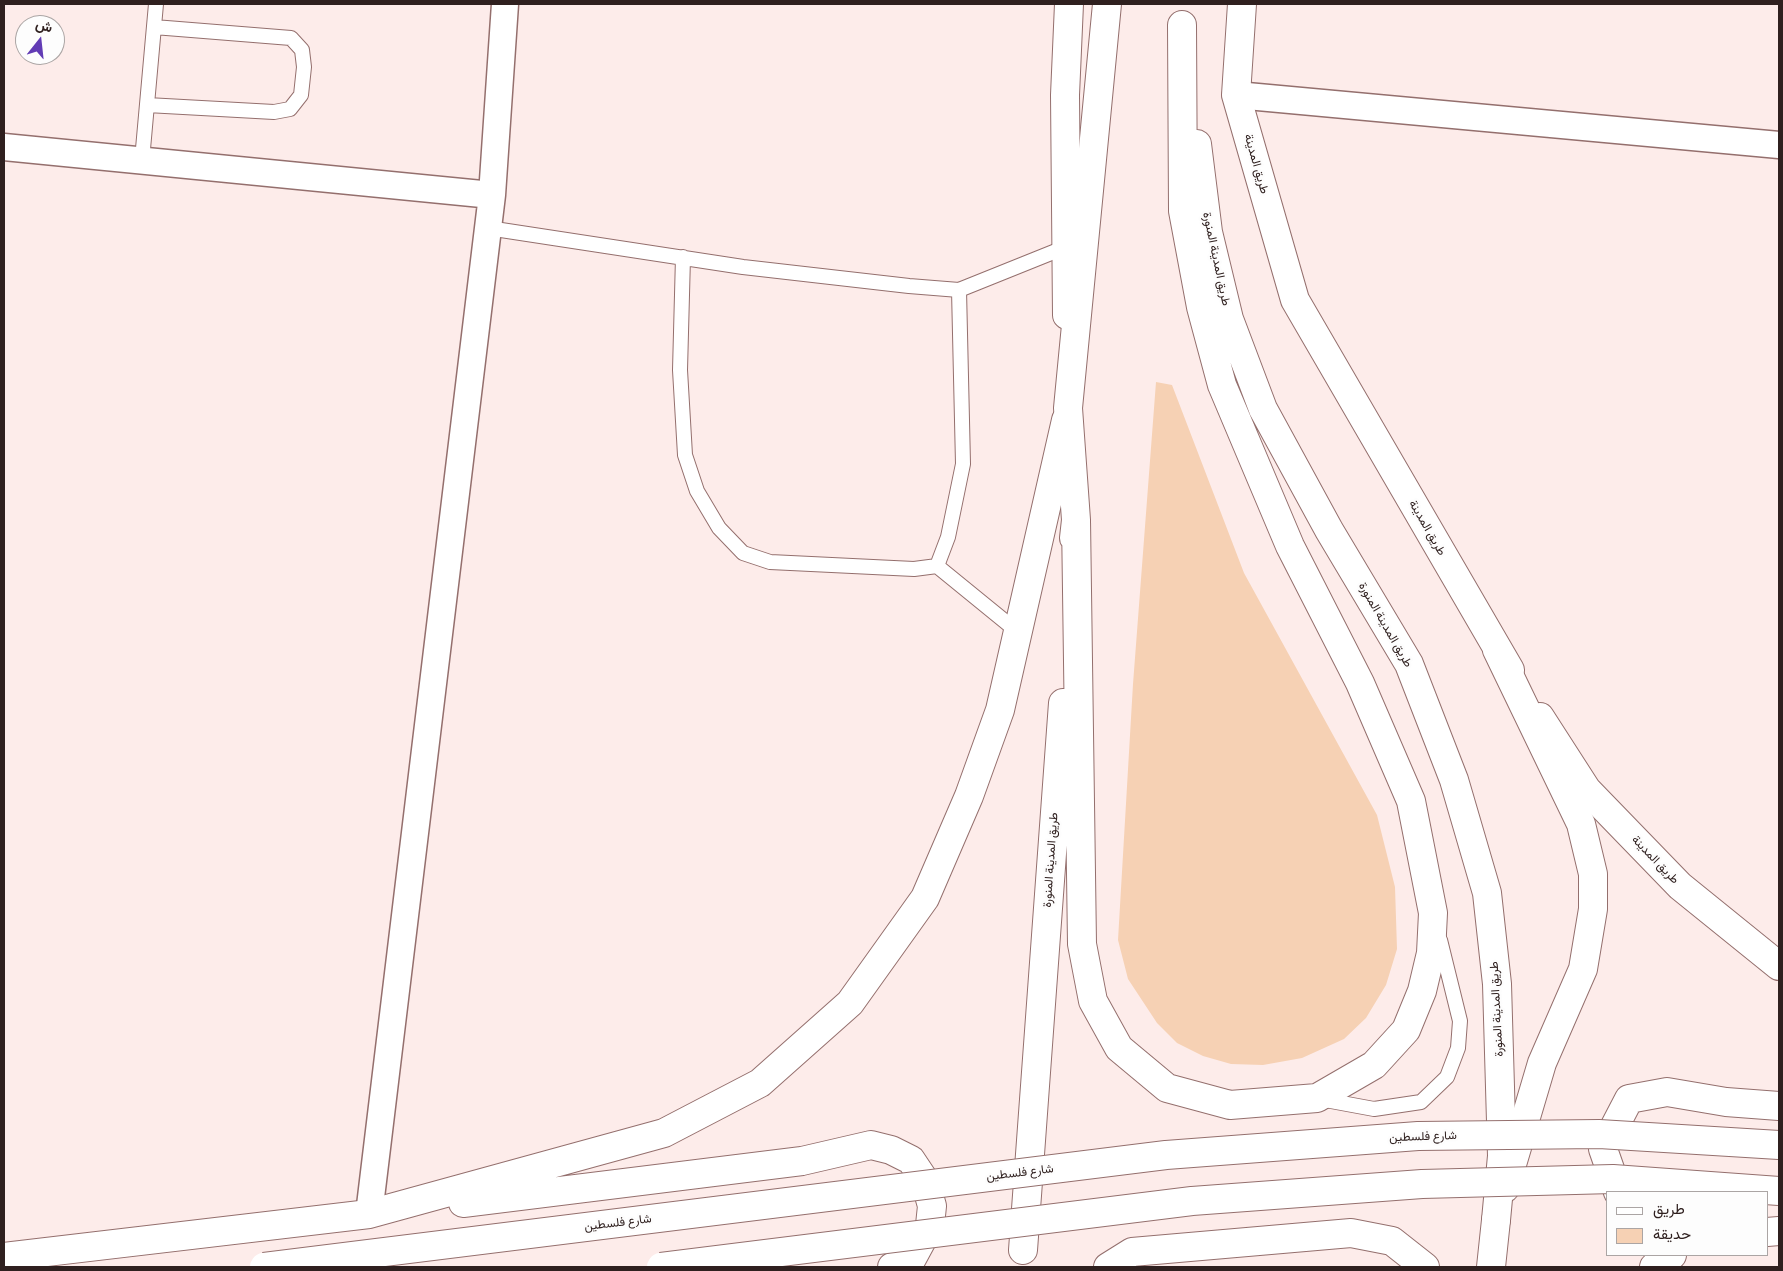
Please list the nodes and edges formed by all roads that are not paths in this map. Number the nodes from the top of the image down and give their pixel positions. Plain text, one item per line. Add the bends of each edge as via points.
1 (156, 4) edge
2 (505, 4) edge
3 (1069, 4) edge
4 (1107, 4) edge
5 (1242, 4) edge
6 (1182, 14) edge
7 (154, 27) junction
8 (1236, 95) junction
9 (147, 105) junction
10 (1779, 145) edge
11 (4, 147) edge
12 (142, 160) junction
13 (492, 195) junction
14 (488, 228) junction
15 (1066, 247) junction
16 (683, 257) junction
17 (959, 290) junction
18 (1068, 408) junction
19 (1076, 520) junction
20 (937, 566) junction
21 (1018, 632) junction
22 (1497, 650) junction
23 (1433, 913) junction
24 (1779, 966) edge
25 (1316, 1098) junction
26 (1779, 1106) edge
27 (1779, 1145) edge
28 (1618, 1191) edge
29 (1779, 1191) edge
30 (369, 1214) junction
31 (1496, 1220) junction
32 (1670, 1256) edge
33 (4, 1257) edge
34 (1022, 1259) edge
35 (264, 1267) edge
36 (661, 1267) edge
37 (892, 1267) edge
38 (1108, 1267) edge
39 (1425, 1267) edge
40 (1491, 1267) edge
41 (1654, 1267) edge

1 - 7 lane
2 - 13 street
3 - 15 main road via 1065,95
4 - 18 main road, طريق المدينة المنورة
5 - 8 main road, طريق المدينة
6 - 23 main road via 1183,211 1201,306 1222,385 1290,546 1360,683 1411,801
6 - 31 main road, طريق المدينة المنورة via 1208,232 1229,319 1263,409 1409,664 1454,780 1487,893 1497,984 1502,1156
7 - 9 lane
7 - 9 lane via 291,38 302,50 304,67 300,95 290,108 274,112
8 - 10 street
8 - 22 main road, طريق المدينة via 1295,300
9 - 12 lane
11 - 12 street
12 - 13 street
13 - 14 street
14 - 16 lane
14 - 30 street
15 - 17 lane
15 - 18 main road
16 - 17 lane via 811,275
16 - 20 lane via 680,370 685,455 697,491 719,528 743,554 770,562 914,569
17 - 20 lane via 963,464 948,537
18 - 19 main road, طريق المدينة المنورة
18 - 21 main road
19 - 25 main road via 1082,944 1094,1001 1119,1048 1167,1088 1230,1105
19 - 34 main road, طريق المدينة المنورة
20 - 21 lane
21 - 30 main road via 1000,710 970,796 925,898 850,1003 760,1083 664,1133
22 - 24 main road, طريق المدينة via 1587,790 1680,886
22 - 31 main road via 1581,824 1592,874 1593,909 1583,969 1542,1063
23 - 25 main road via 1431,952 1422,991 1406,1030 1374,1065
23 - 25 lane via 1460,1021 1458,1048 1447,1077 1421,1102 1374,1109
26 - 28 main road via 1726,1102 1667,1092 1629,1099 1603,1149
27 - 35 main road, شارع فلسطين, bridge via 1599,1134 1418,1136 1166,1155
29 - 36 main road, bridge via 1613,1179 1422,1184 1192,1201
30 - 33 main road
30 - 37 main road via 802,1161 871,1145 911,1160 925,1182 932,1206 930,1225 910,1262
31 - 40 main road, طريق المدينة المنورة
32 - 41 main road
38 - 39 main road via 1132,1252 1351,1232 1392,1241

